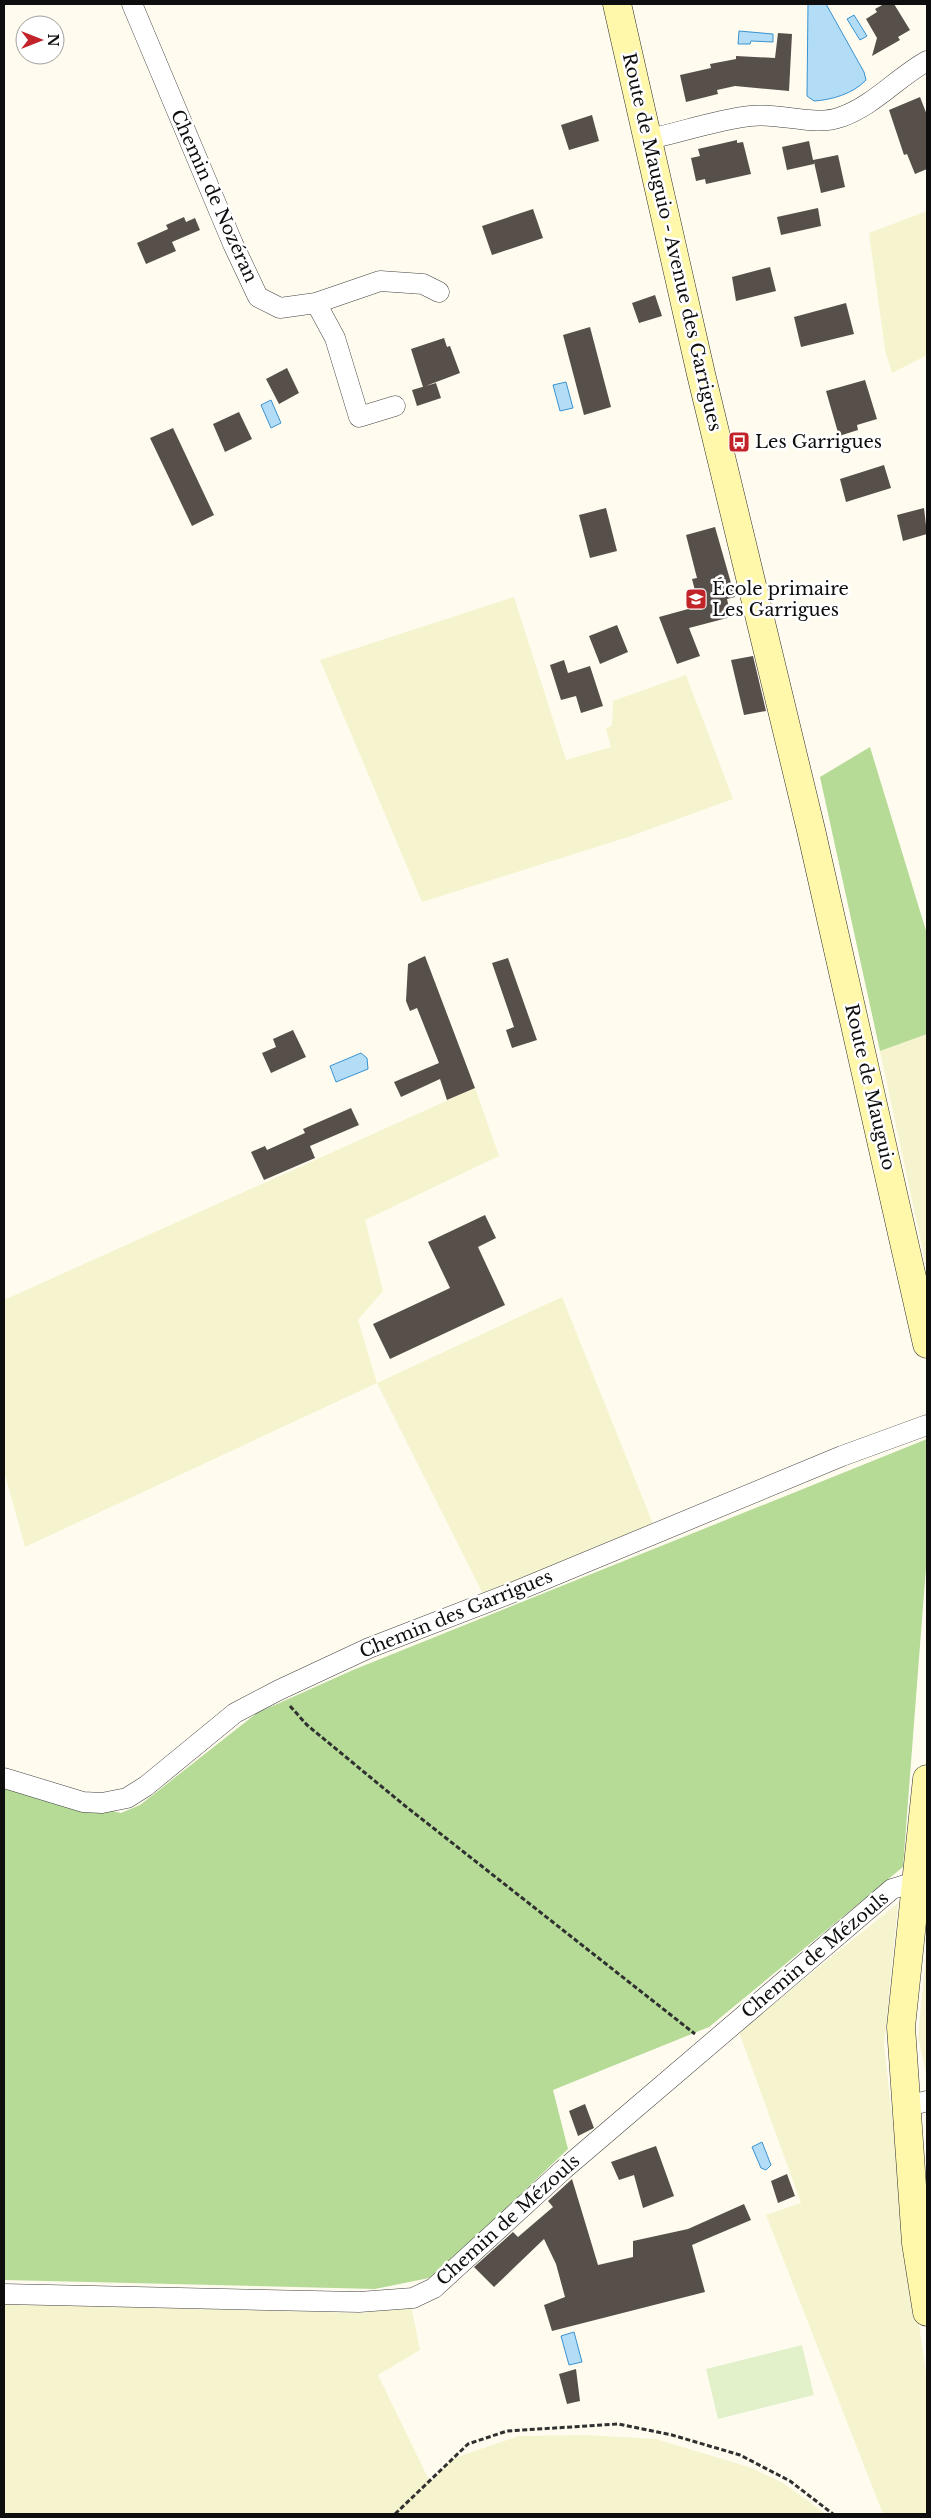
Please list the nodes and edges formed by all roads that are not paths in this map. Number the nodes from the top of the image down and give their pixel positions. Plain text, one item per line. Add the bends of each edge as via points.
1 (132, 4) edge
2 (617, 4) edge
3 (927, 61) edge
4 (649, 140) junction
5 (439, 292) dead end
6 (316, 304) junction
7 (395, 406) dead end
8 (811, 830) joint
9 (927, 1344) edge
10 (927, 1425) edge
11 (4, 1778) edge
12 (927, 1779) edge
13 (918, 1881) junction
14 (916, 2104) edge
15 (4, 2294) edge
16 (927, 2312) edge

1 - 6 street, Chemin de Nozéran via 258,297 280,308
2 - 4 street, Route de Mauguio - Avenue des Garrigues
3 - 4 street via 877,97 842,117 827,121 750,115
4 - 8 street, Route de Mauguio - Avenue des Garrigues via 700,374
5 - 6 street, Chemin de Nozéran via 423,284 380,281
6 - 7 street via 335,338 359,417
8 - 9 street, Route de Mauguio
10 - 11 street, Chemin des Garrigues via 842,1456 514,1592 369,1648 235,1713 127,1798 102,1803 83,1802
12 - 13 street
13 - 14 street via 901,2027
13 - 15 street, Chemin de Mézouls via 892,1890 563,2170 434,2288 413,2298 359,2302
14 - 16 street via 916,2243

